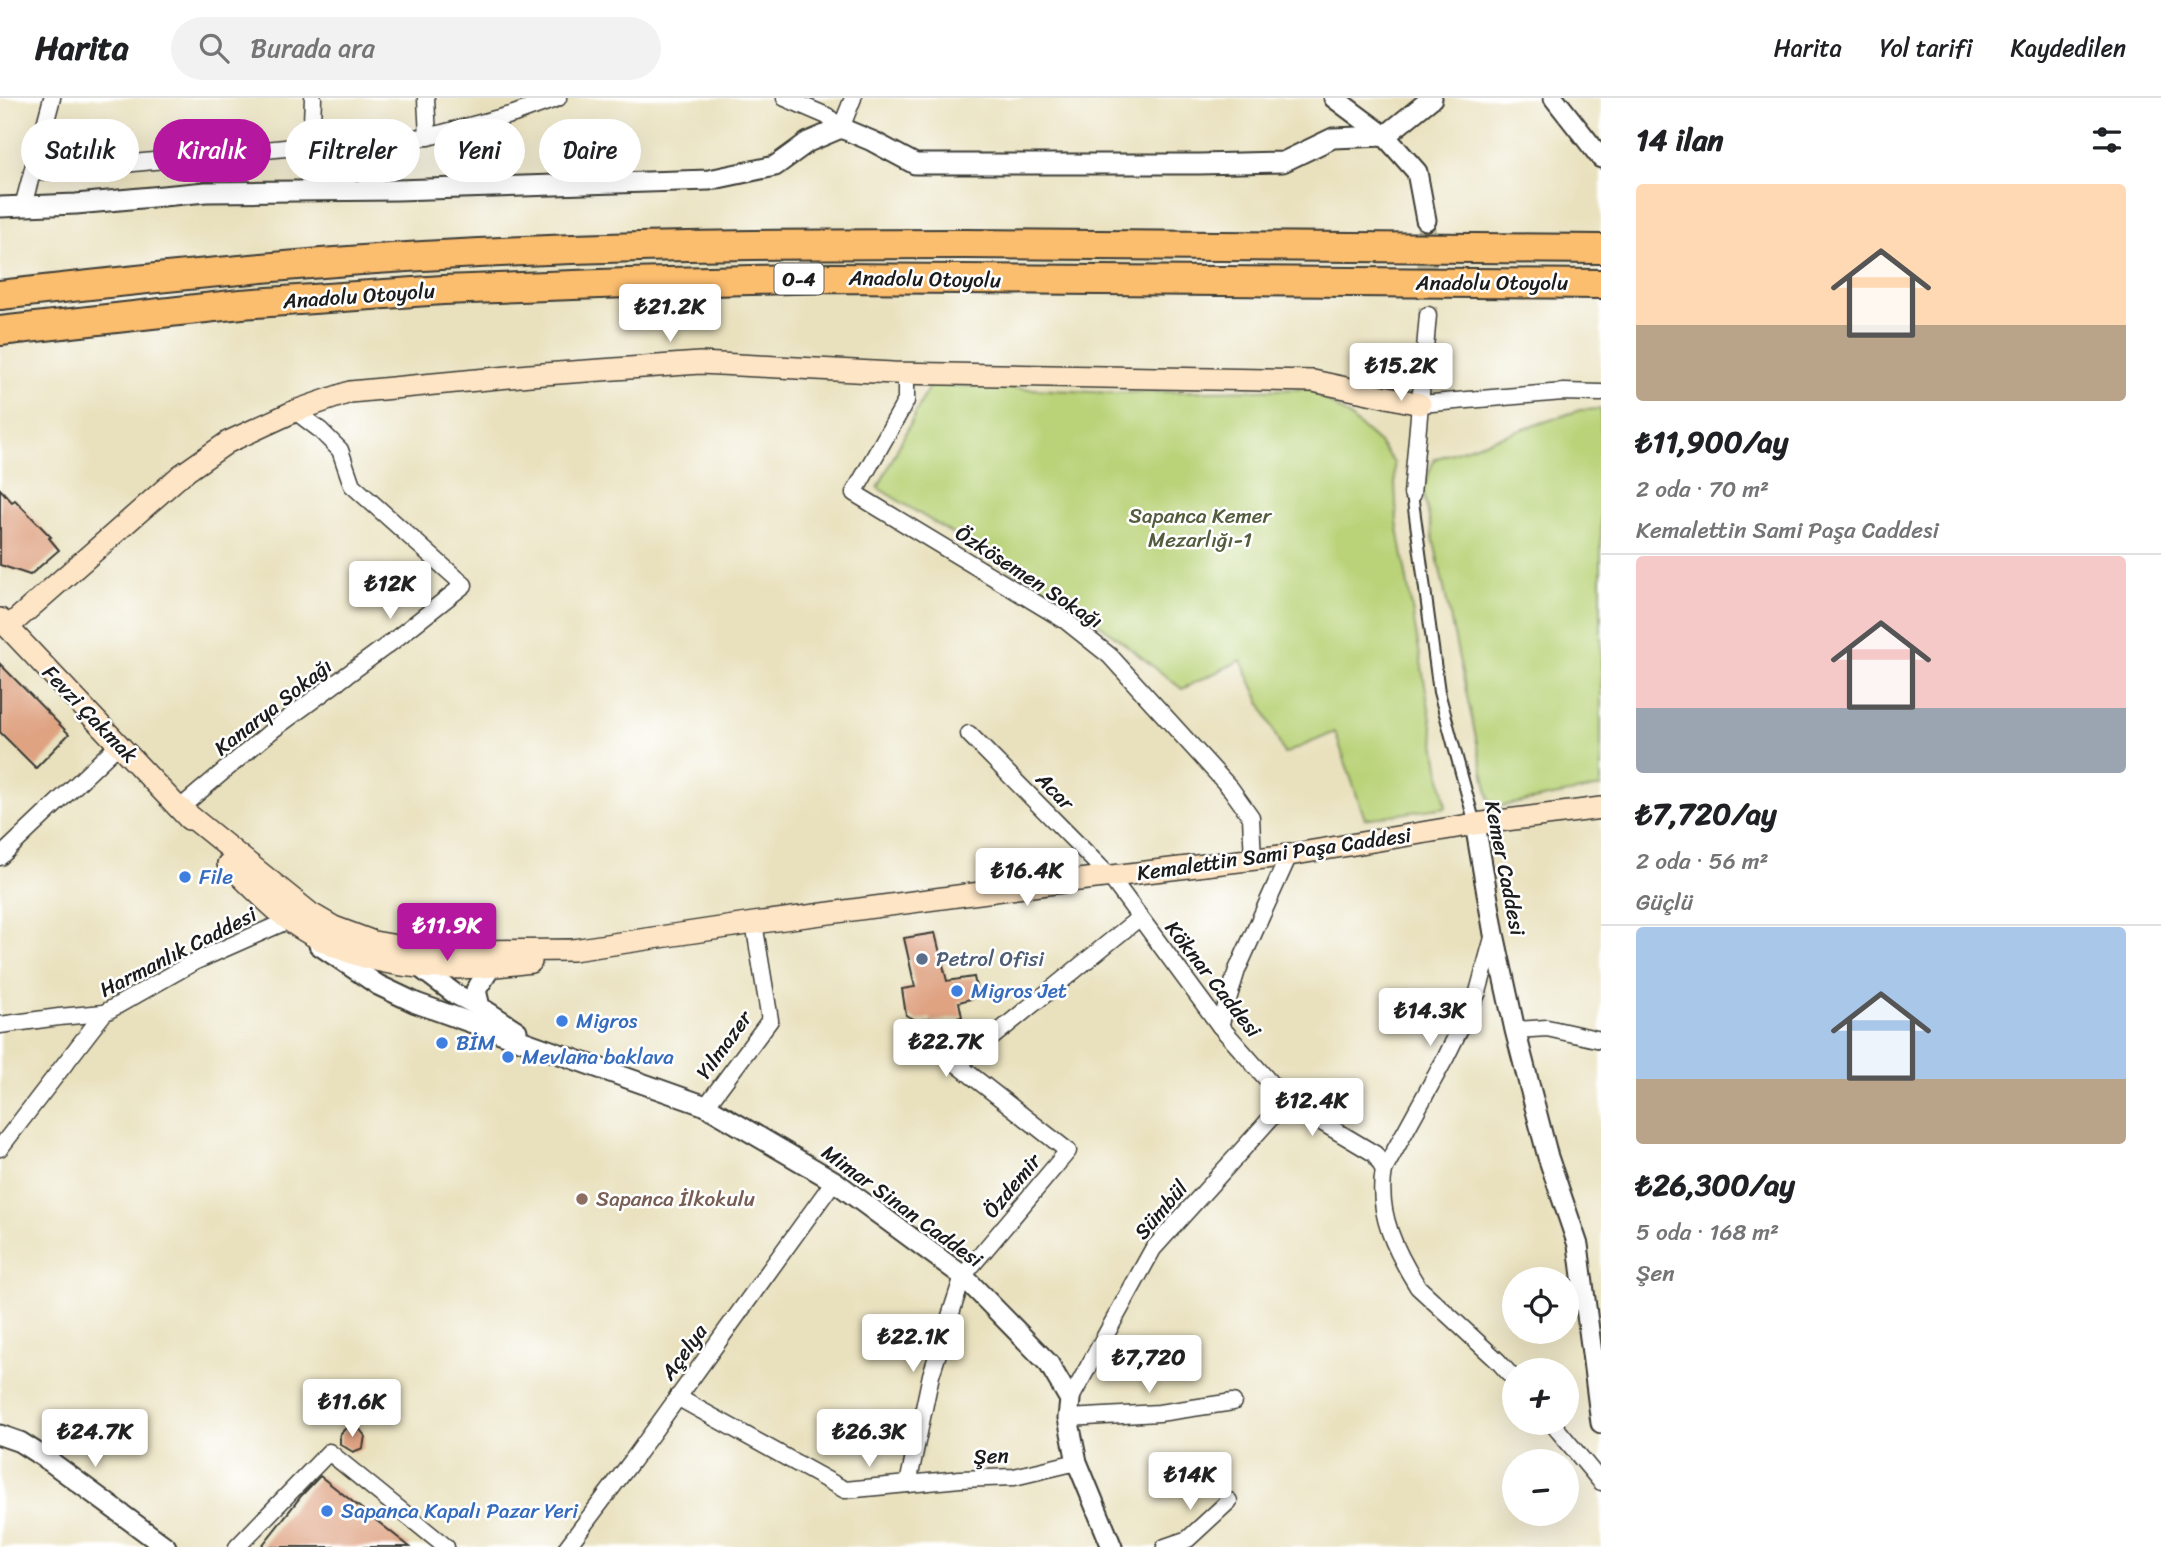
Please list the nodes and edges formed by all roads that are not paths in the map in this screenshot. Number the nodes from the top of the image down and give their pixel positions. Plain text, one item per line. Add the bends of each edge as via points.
1 (52, 98) edge
2 (313, 98) edge
3 (426, 98) edge
4 (558, 98) edge
5 (785, 98) edge
6 (853, 98) edge
7 (1334, 98) edge
8 (1432, 98) edge
9 (1554, 98) edge
10 (46, 119) edge
11 (312, 119) edge
12 (841, 128) junction
13 (428, 136) junction
14 (1385, 136) junction
15 (420, 137) edge
16 (285, 149) edge
17 (1601, 158) edge
18 (139, 163) edge
19 (30, 182) edge
20 (23, 206) junction
21 (0, 207) edge
22 (1426, 220) tunnel mouth
23 (1601, 249) edge
24 (1601, 284) edge
25 (0, 295) edge
26 (1428, 315) tunnel mouth
27 (0, 331) edge
28 (906, 373) junction
29 (1601, 393) edge
30 (1420, 404) junction
31 (295, 411) junction
32 (1412, 494) joint
33 (4, 623) edge
34 (969, 734) dead end
35 (119, 744) junction
36 (180, 808) junction
37 (1601, 808) edge
38 (1475, 824) junction
39 (1289, 855) junction
40 (0, 857) edge
41 (1253, 860) junction
42 (1111, 878) junction
43 (1139, 918) junction
44 (289, 920) junction
45 (754, 923) junction
46 (310, 934) junction
47 (1494, 934) junction
48 (395, 946) junction
49 (438, 950) junction
50 (573, 950) junction
51 (491, 967) junction
52 (419, 968) junction
53 (428, 1007) junction
54 (480, 1007) junction
55 (104, 1013) junction
56 (0, 1025) edge
57 (1220, 1026) junction
58 (1515, 1030) junction
59 (1601, 1040) edge
60 (565, 1055) junction
61 (1286, 1101) junction
62 (706, 1106) junction
63 (0, 1148) edge
64 (1384, 1170) junction
65 (834, 1181) junction
66 (963, 1276) junction
67 (1502, 1366) edge
68 (677, 1397) junction
69 (1233, 1402) dead end
70 (1069, 1409) junction
71 (1601, 1423) edge
72 (0, 1435) edge
73 (1562, 1435) edge
74 (1077, 1462) junction
75 (1601, 1482) edge
76 (908, 1484) junction
77 (1230, 1500) dead end
78 (166, 1547) edge
79 (237, 1547) edge
80 (446, 1547) edge
81 (567, 1547) edge
82 (1112, 1547) edge
83 (1165, 1547) edge

1 - 10 street
2 - 11 street
3 - 13 street
4 - 13 street
5 - 12 street via 827,116
6 - 12 street
7 - 14 street
8 - 14 street
9 - 17 street
12 - 14 street via 915,164 1283,162 1334,138
12 - 20 street via 807,142 775,166 709,180 206,192
13 - 15 street
14 - 22 street via 1417,172
16 - 18 street
19 - 20 street
20 - 21 street
23 - 25 highway, Anadolu Otoyolu / O-4 via 1219,244 624,248 252,268
24 - 27 highway, Anadolu Otoyolu / O-4 via 833,278 626,283 241,304
26 - 30 street, Kemer Caddesi
28 - 30 main road via 1313,380
28 - 31 main road via 700,363 350,392
28 - 41 street, Özkösemen Sokağı via 906,401 854,493 1066,621 1110,656 1251,817
29 - 30 street
30 - 32 street, Kemer Caddesi
31 - 33 main road via 228,442 181,475
31 - 36 street, Kanarya Sokağı via 340,450 352,485 464,585 275,728
32 - 38 street, Kemer Caddesi via 1439,692
33 - 35 main road, Fevzi Çakmak
34 - 42 street, Acar
35 - 36 main road, Fevzi Çakmak
35 - 40 street
36 - 44 main road, Kemalettin Sami Paşa Caddesi via 210,846
36 - 48 main road, Kemalettin Sami Paşa Caddesi via 310,913 334,927
37 - 38 main road, Kemalettin Sami Paşa Caddesi
38 - 39 main road, Kemalettin Sami Paşa Caddesi
38 - 47 street, Kemer Caddesi
39 - 41 main road, Kemalettin Sami Paşa Caddesi
39 - 57 street via 1237,970
41 - 42 main road, Kemalettin Sami Paşa Caddesi
42 - 43 street, Köknar Caddesi
42 - 45 main road, Kemalettin Sami Paşa Caddesi
43 - 57 street, Köknar Caddesi
43 - 66 street, Özdemir via 958,1065 1068,1151
44 - 46 main road, Kemalettin Sami Paşa Caddesi
44 - 55 street, Harmanlık Caddesi via 194,962
45 - 50 main road, Kemalettin Sami Paşa Caddesi
45 - 62 street, Yılmazer via 770,1020
46 - 52 main road, Kemalettin Sami Paşa Caddesi via 375,961
46 - 53 street via 378,985
47 - 58 street, Kemer Caddesi
47 - 64 street via 1478,992
48 - 49 main road, Kemalettin Sami Paşa Caddesi
48 - 52 street
49 - 50 main road, Kemalettin Sami Paşa Caddesi
49 - 52 street
50 - 51 main road, Kemalettin Sami Paşa Caddesi via 539,961
51 - 52 main road, Kemalettin Sami Paşa Caddesi
51 - 54 street via 476,990
52 - 53 street via 417,990
52 - 54 street
53 - 60 street
54 - 60 street
55 - 56 street, Harmanlık Caddesi
55 - 63 street
57 - 61 street, Köknar Caddesi
58 - 59 street via 1547,1028
58 - 71 street, Kemer Caddesi via 1548,1157 1578,1245
60 - 62 street, Mimar Sinan Caddesi
61 - 64 street, Köknar Caddesi via 1375,1154
61 - 70 street, Sümbül via 1153,1249
62 - 65 street, Mimar Sinan Caddesi
64 - 67 street via 1381,1189 1391,1238 1410,1274 1418,1287
65 - 66 street, Mimar Sinan Caddesi
65 - 68 street, Açelya
66 - 70 street, Mimar Sinan Caddesi via 1049,1364
66 - 76 street via 931,1375
68 - 76 street, Şen via 845,1490
68 - 81 street, Açelya
69 - 70 street via 1159,1413
70 - 74 street, Mimar Sinan Caddesi
72 - 78 street via 51,1462
73 - 75 street
74 - 76 street, Şen via 1014,1477
74 - 82 street, Mimar Sinan Caddesi
77 - 83 street via 1188,1539
79 - 80 street via 329,1452

